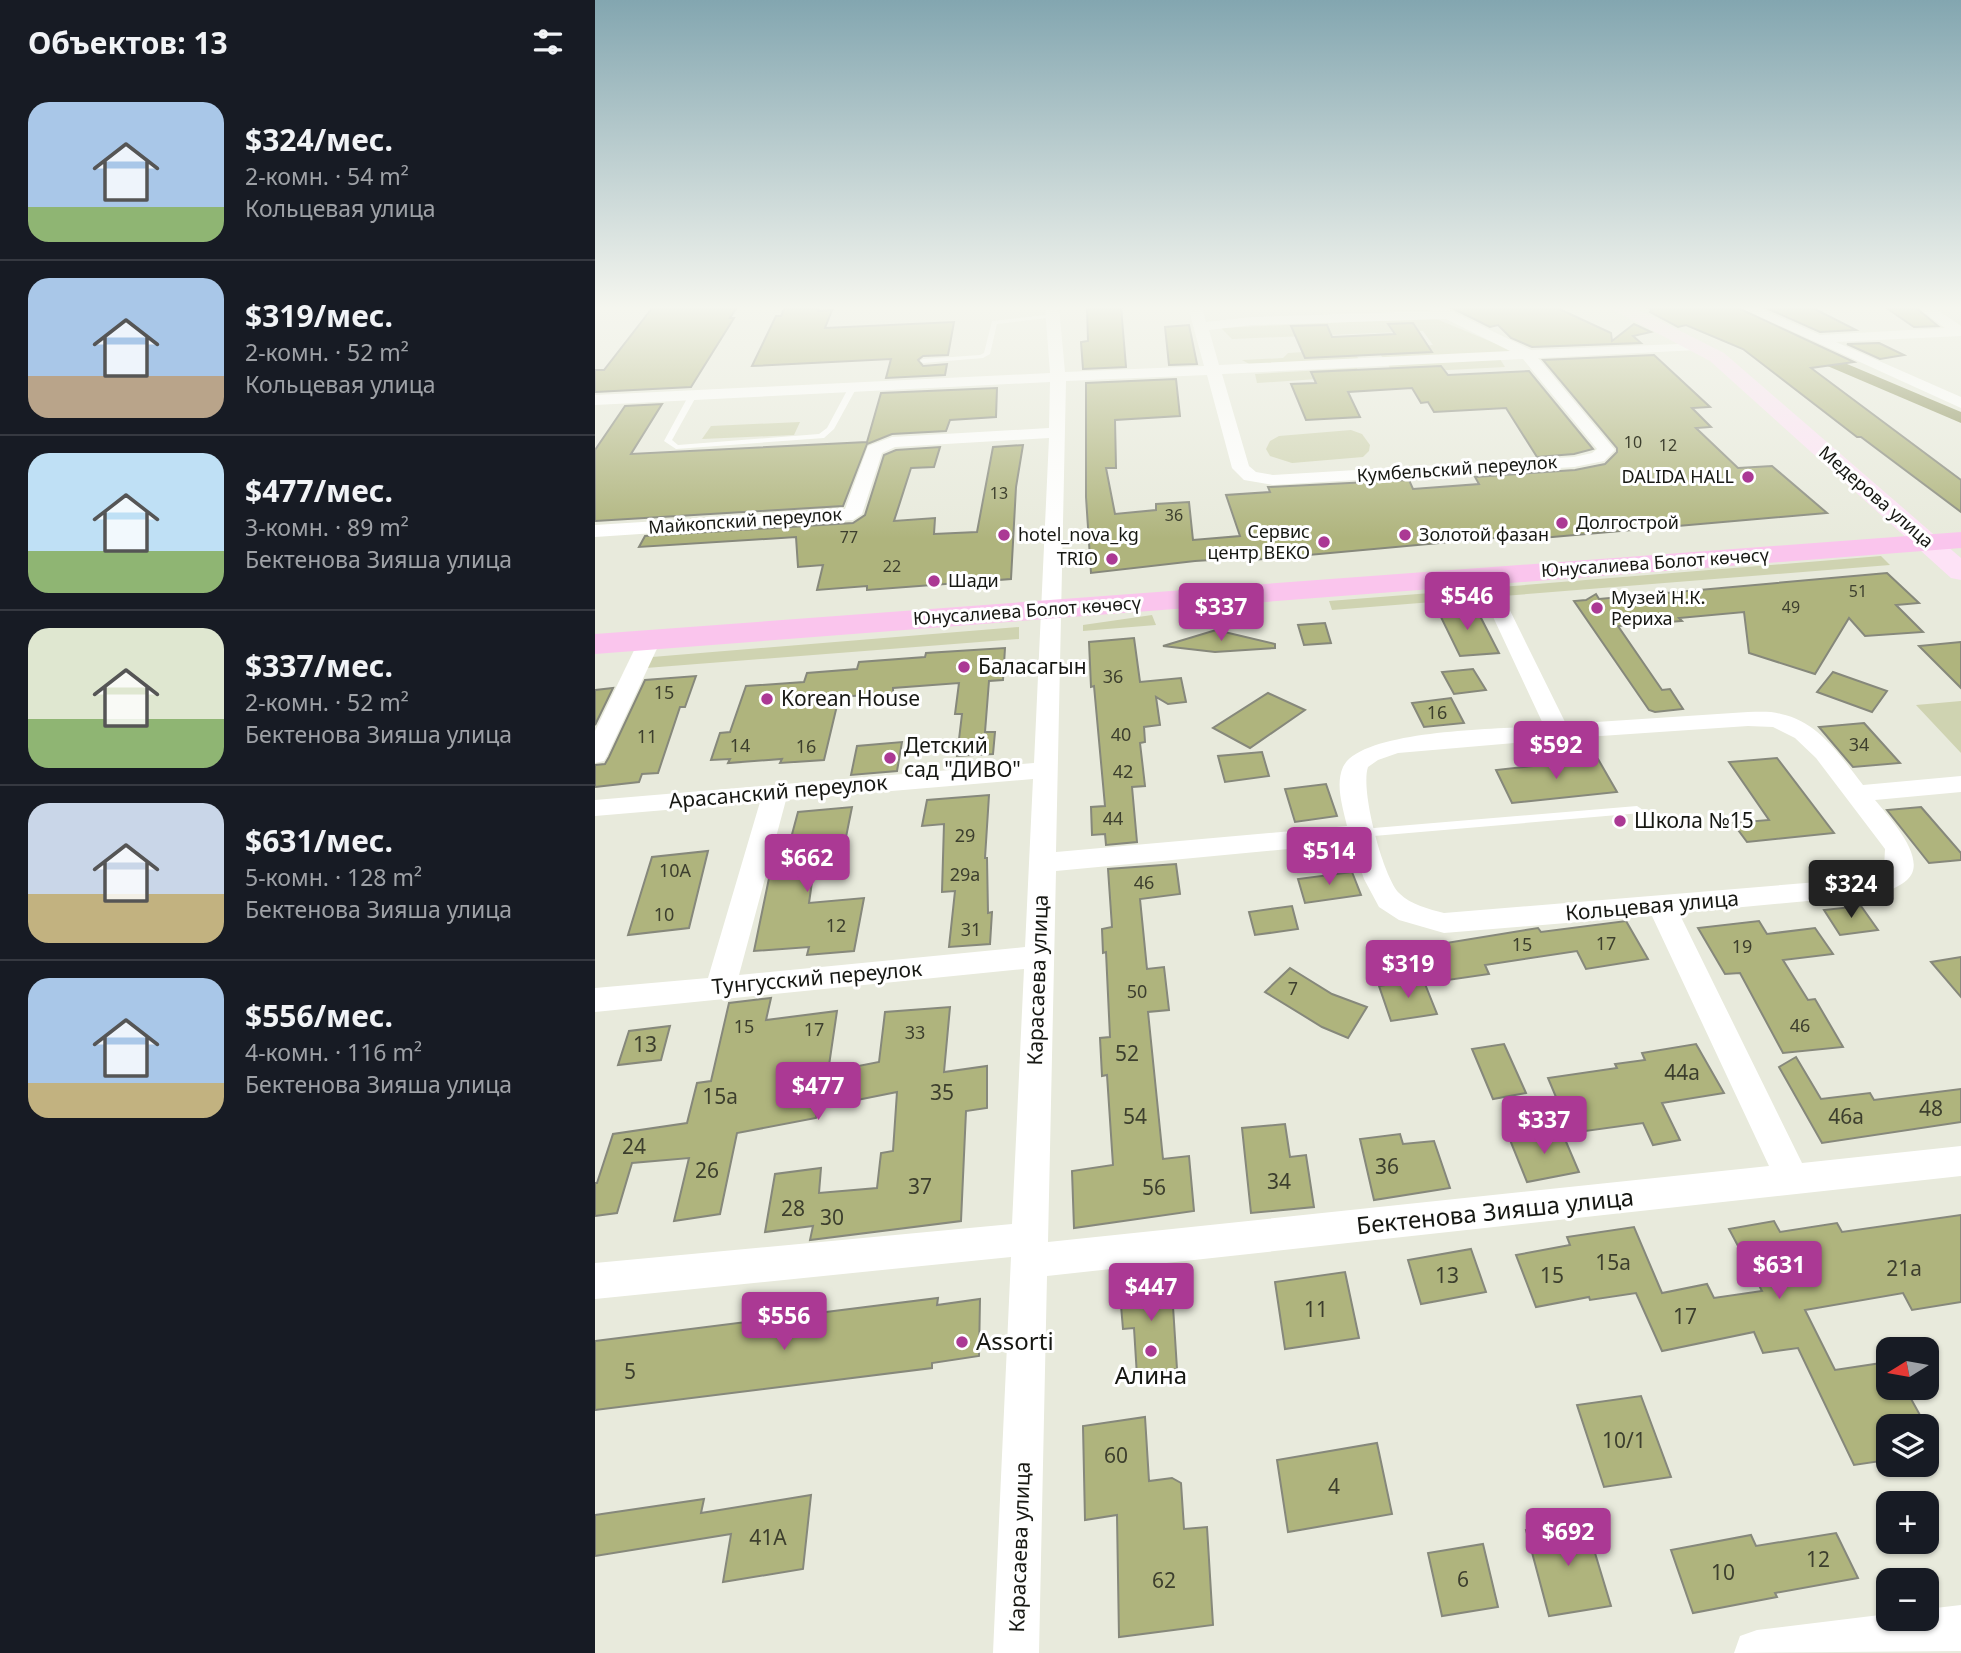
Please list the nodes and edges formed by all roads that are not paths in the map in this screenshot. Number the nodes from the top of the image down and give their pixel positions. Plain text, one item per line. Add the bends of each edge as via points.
1 (912, 384) edge
2 (1058, 384) edge
3 (1219, 384) edge
4 (1552, 384) edge
5 (1748, 384) edge
6 (1918, 384) edge
7 (853, 387) junction
8 (693, 395) junction
9 (595, 400) edge
10 (1961, 403) edge
11 (1057, 433) junction
12 (595, 531) edge
13 (1961, 540) edge
14 (1928, 542) junction
15 (1961, 572) edge
16 (1484, 576) junction
17 (1050, 610) junction
18 (650, 640) junction
19 (595, 644) edge
20 (1558, 731) junction
21 (595, 756) edge
22 (1045, 770) junction
23 (1961, 784) edge
24 (775, 793) junction
25 (1858, 794) junction
26 (595, 808) edge
27 (1637, 810) dead end
28 (1362, 833) junction
29 (1042, 863) junction
30 (1661, 905) junction
31 (1038, 957) junction
32 (720, 988) junction
33 (595, 1000) edge
34 (1961, 1161) edge
35 (1793, 1180) junction
36 (1029, 1250) junction
37 (595, 1281) edge
38 (1961, 1628) edge
39 (1016, 1653) edge
40 (1757, 1653) edge

1 - 7 street
2 - 11 street, Карасаева улица
3 - 4 street, Кумбельский переулок via 1241,468 1249,477 1273,480 1598,457 1607,450
5 - 14 main road, Медерова улица
6 - 10 street
7 - 8 street
7 - 8 lane via 830,429 821,436 670,445
8 - 9 street
11 - 12 street, Майкопский переулок via 892,442 874,450 853,514
11 - 17 street, Карасаева улица
13 - 14 main road, Юнусалиева Болот көчөсү
14 - 15 main road, Медерова улица
14 - 16 main road, Юнусалиева Болот көчөсү
16 - 17 main road, Юнусалиева Болот көчөсү
16 - 20 street
17 - 18 main road, Юнусалиева Болот көчөсү
17 - 22 street, Карасаева улица
18 - 19 main road, Юнусалиева Болот көчөсү
18 - 21 street
20 - 25 street, Кольцевая улица via 1778,720 1803,733 1825,753
20 - 28 street, Кольцевая улица via 1398,746 1370,754 1356,767 1352,789
22 - 24 street, Арасанский переулок
22 - 29 street, Карасаева улица
23 - 25 street
24 - 26 street, Арасанский переулок
24 - 32 street
25 - 30 street, Кольцевая улица via 1898,848 1898,873 1873,887
27 - 28 lane
28 - 29 street
28 - 30 street, Кольцевая улица via 1389,902 1405,913 1431,920 1444,923
29 - 31 street, Карасаева улица
30 - 35 street
31 - 32 street, Тунгусский переулок
31 - 36 street, Карасаева улица
32 - 33 street, Тунгусский переулок
34 - 35 street, Бектенова Зияша улица
35 - 36 street, Бектенова Зияша улица
36 - 37 street, Бектенова Зияша улица
36 - 39 street, Карасаева улица
38 - 40 street

